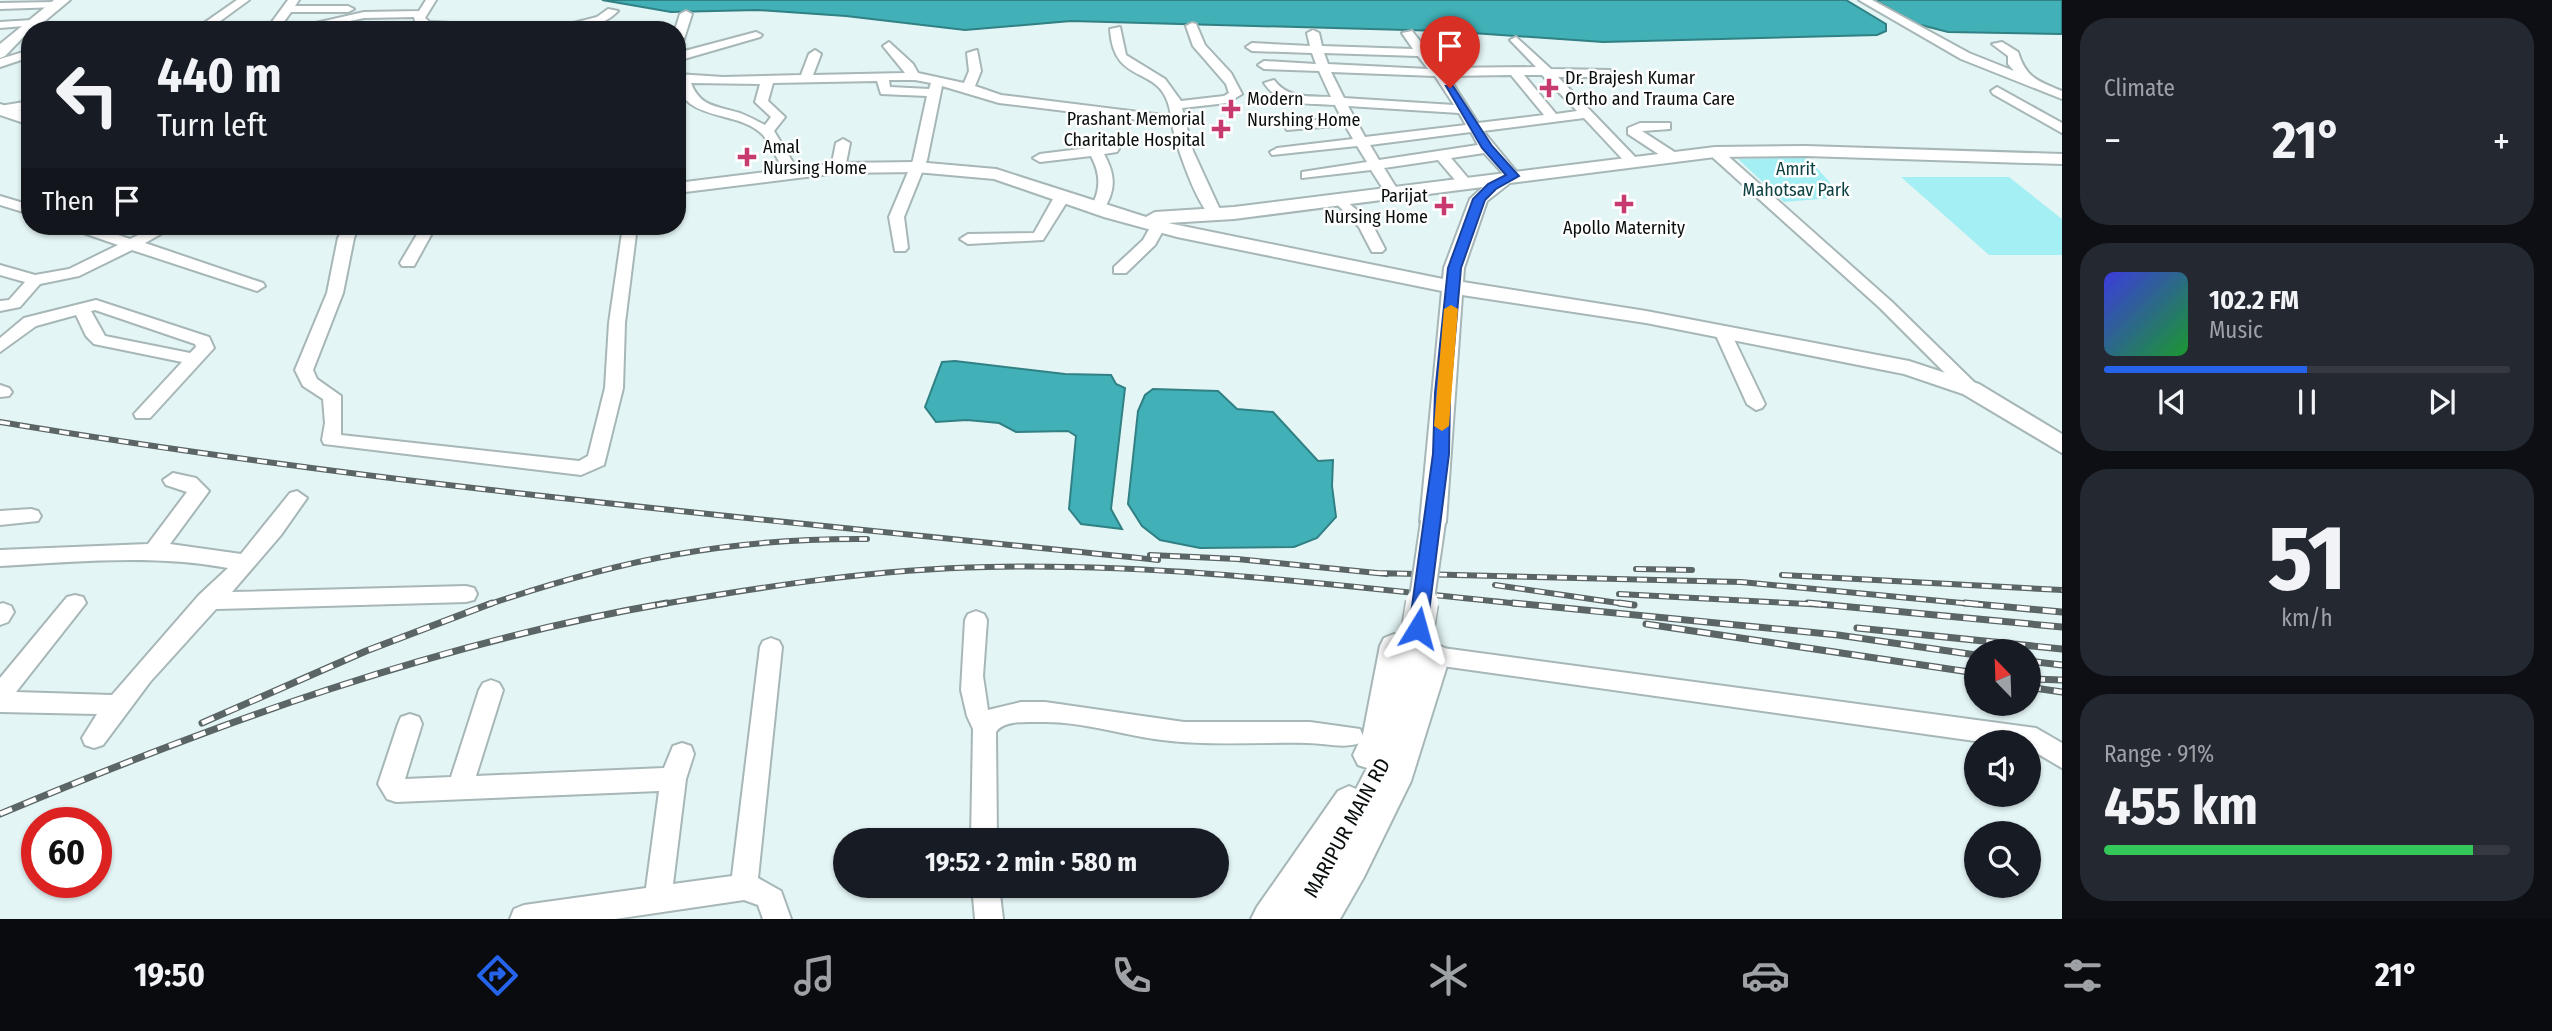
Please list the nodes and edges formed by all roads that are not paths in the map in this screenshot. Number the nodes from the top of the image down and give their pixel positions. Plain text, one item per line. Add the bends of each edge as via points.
1 (244, 0) edge
2 (431, 0) edge
3 (1864, 0) edge
4 (61, 2) edge
5 (292, 5) edge
6 (0, 6) edge
7 (612, 11) dead end
8 (422, 14) junction
9 (686, 15) dead end
10 (353, 17) junction
11 (35, 21) edge
12 (213, 21) edge
13 (279, 21) edge
14 (338, 21) edge
15 (420, 21) edge
16 (596, 21) edge
17 (684, 21) edge
18 (21, 24) edge
19 (0, 25) edge
20 (1192, 26) dead end
21 (1116, 29) dead end
22 (21, 33) edge
23 (1313, 33) dead end
24 (1408, 33) dead end
25 (756, 35) dead end
26 (1516, 40) dead end
27 (1998, 44) dead end
28 (889, 47) dead end
29 (1252, 47) dead end
30 (1315, 49) junction
31 (0, 53) edge
32 (973, 53) dead end
33 (1421, 53) junction
34 (686, 54) edge
35 (815, 54) dead end
36 (21, 56) edge
37 (0, 63) edge
38 (1264, 65) dead end
39 (1325, 68) junction
40 (1514, 71) junction
41 (1438, 72) junction
42 (1547, 72) junction
43 (1605, 74) dead end
44 (913, 76) junction
45 (882, 77) junction
46 (686, 79) edge
47 (805, 80) junction
48 (767, 81) junction
49 (2029, 81) junction
50 (1269, 83) dead end
51 (968, 88) junction
52 (686, 90) edge
53 (1997, 91) dead end
54 (934, 94) junction
55 (2062, 95) edge
56 (1342, 102) junction
57 (890, 103) dead end
58 (1176, 105) junction
59 (21, 107) edge
60 (1461, 109) junction
61 (2, 110) edge
62 (1587, 114) junction
63 (21, 117) edge
64 (1553, 118) junction
65 (1350, 120) junction
66 (1178, 121) junction
67 (1292, 127) dead end
68 (1665, 127) dead end
69 (1475, 128) junction
70 (2062, 129) edge
71 (766, 131) junction
72 (1363, 142) junction
73 (843, 143) dead end
74 (1487, 148) junction
75 (1112, 149) dead end
76 (1095, 151) junction
77 (1277, 152) dead end
78 (1715, 152) junction
79 (1441, 155) junction
80 (1671, 156) junction
81 (1040, 158) dead end
82 (2062, 159) edge
83 (1632, 162) junction
84 (1376, 164) junction
85 (916, 167) junction
86 (838, 168) junction
87 (793, 174) junction
88 (1307, 175) dead end
89 (1513, 176) junction
90 (1466, 184) junction
91 (686, 187) edge
92 (1392, 192) junction
93 (1063, 197) junction
94 (1339, 199) junction
95 (0, 200) edge
96 (21, 207) edge
97 (1097, 209) junction
98 (1215, 214) junction
99 (1133, 220) junction
100 (1157, 227) junction
101 (104, 235) edge
102 (150, 235) edge
103 (347, 235) edge
104 (424, 235) edge
105 (629, 235) edge
106 (968, 239) dead end
107 (132, 244) junction
108 (900, 248) dead end
109 (1377, 249) dead end
110 (408, 263) dead end
111 (0, 270) edge
112 (1120, 270) dead end
113 (35, 280) junction
114 (257, 286) dead end
115 (1452, 287) junction
116 (7, 305) edge
117 (81, 308) junction
118 (30, 323) junction
119 (1722, 331) junction
120 (0, 347) edge
121 (196, 360) junction
122 (1971, 389) junction
123 (1756, 404) dead end
124 (143, 414) dead end
125 (2062, 445) edge
126 (173, 480) dead end
127 (297, 498) dead end
128 (31, 516) dead end
129 (0, 518) edge
130 (154, 551) junction
131 (0, 558) edge
132 (245, 563) junction
133 (466, 594) dead end
134 (207, 601) junction
135 (75, 603) dead end
136 (976, 620) dead end
137 (1406, 637) junction
138 (771, 646) dead end
139 (1435, 656) joint
140 (491, 690) dead end
141 (0, 695) edge
142 (0, 702) edge
143 (116, 705) junction
144 (410, 724) dead end
145 (985, 727) junction
146 (1351, 736) dead end
147 (94, 738) dead end
148 (682, 754) dead end
149 (2062, 757) edge
150 (673, 779) junction
151 (459, 790) junction
152 (984, 828) edge
153 (744, 887) junction
154 (987, 898) edge
155 (658, 899) junction
156 (628, 911) edge
157 (524, 919) edge
158 (778, 919) edge
159 (989, 919) edge
160 (1269, 919) edge
161 (1296, 919) edge
162 (1320, 919) edge

1 - 12 street
2 - 8 street
3 - 49 street via 1965,56
4 - 6 street
4 - 11 main road
5 - 10 street via 349,9
5 - 13 street
7 - 16 street
8 - 10 street
8 - 15 street
9 - 17 street
10 - 14 street
18 - 19 street
20 - 58 street via 1196,44 1236,94
21 - 58 street via 1121,59 1160,80
22 - 31 main road
23 - 30 street
24 - 33 street
25 - 34 street
26 - 42 street
27 - 49 street via 2014,55 2014,64
28 - 44 street
29 - 30 street
30 - 33 street
30 - 39 street
32 - 51 street via 975,72
33 - 41 street
35 - 47 street
36 - 37 street
38 - 39 street
39 - 41 street
39 - 56 street
40 - 41 street
40 - 42 street
40 - 64 street
41 - 60 street
42 - 43 street
42 - 62 street
44 - 45 street
44 - 54 street
45 - 47 street
45 - 54 street via 885,91
46 - 48 street
47 - 48 street
48 - 71 street via 761,102 778,117
49 - 55 street
50 - 56 street via 1284,97
51 - 54 street
51 - 66 street via 1008,101
52 - 71 street via 706,109 737,116
53 - 70 street
54 - 57 street
54 - 85 street via 925,146
56 - 60 street
56 - 65 street
58 - 66 street
59 - 61 street
60 - 69 street
61 - 63 main road
62 - 64 street
62 - 83 street
64 - 69 street
65 - 67 street
65 - 72 street
66 - 98 street
68 - 80 street via 1633,131
69 - 72 street
69 - 74 street
71 - 87 street
72 - 77 street
72 - 84 street
73 - 86 street
74 - 79 street
74 - 89 street
75 - 76 street
76 - 81 street
76 - 97 street via 1108,186
78 - 80 main road
78 - 82 main road
78 - 122 street
79 - 84 street
79 - 90 street
80 - 83 main road
83 - 89 main road
84 - 88 street
84 - 92 street
85 - 86 main road
85 - 93 main road via 996,174
85 - 108 street via 896,220
86 - 87 main road
87 - 91 main road
89 - 90 main road
89 - 115 main road, MARIPUR MAIN RD via 1479,199 1457,256
90 - 92 main road
92 - 94 main road
93 - 97 main road
93 - 106 street via 1050,211 1038,237
94 - 98 main road
94 - 109 street via 1366,225
95 - 96 street
97 - 99 main road
98 - 99 main road
99 - 100 main road
100 - 112 street via 1150,242
100 - 115 main road
101 - 107 street
102 - 107 street
103 - 105 street via 338,284 304,370 309,382 332,397 331,440 581,468 597,460 609,415
104 - 110 street
107 - 113 street via 73,273
107 - 114 street
111 - 113 street
113 - 116 street
115 - 119 main road
115 - 137 main road, MARIPUR MAIN RD, bridge via 1433,522
116 - 118 street
117 - 118 street
117 - 121 street via 100,340
117 - 121 street via 109,307 199,339 206,344
118 - 120 street
119 - 122 main road via 1909,368
119 - 123 street
121 - 124 street
122 - 125 main road
126 - 130 street via 199,491
127 - 132 street
128 - 129 street
130 - 131 street
130 - 132 street
132 - 134 street
133 - 134 street
134 - 143 street
135 - 141 street
136 - 145 street via 974,702
137 - 160 main road via 1378,734 1353,794
137 - 161 main road, MARIPUR MAIN RD via 1402,710 1384,765
138 - 153 street
139 - 149 street via 2036,739
139 - 162 main road via 1395,781
140 - 151 street
142 - 143 street
143 - 147 street
144 - 151 street via 391,784 408,793
145 - 146 street via 992,718 1004,715 1047,713 1181,732
145 - 152 street
148 - 150 street
150 - 151 street
150 - 155 street
153 - 155 street
153 - 158 street via 768,894
154 - 159 street
155 - 156 street
156 - 157 street

